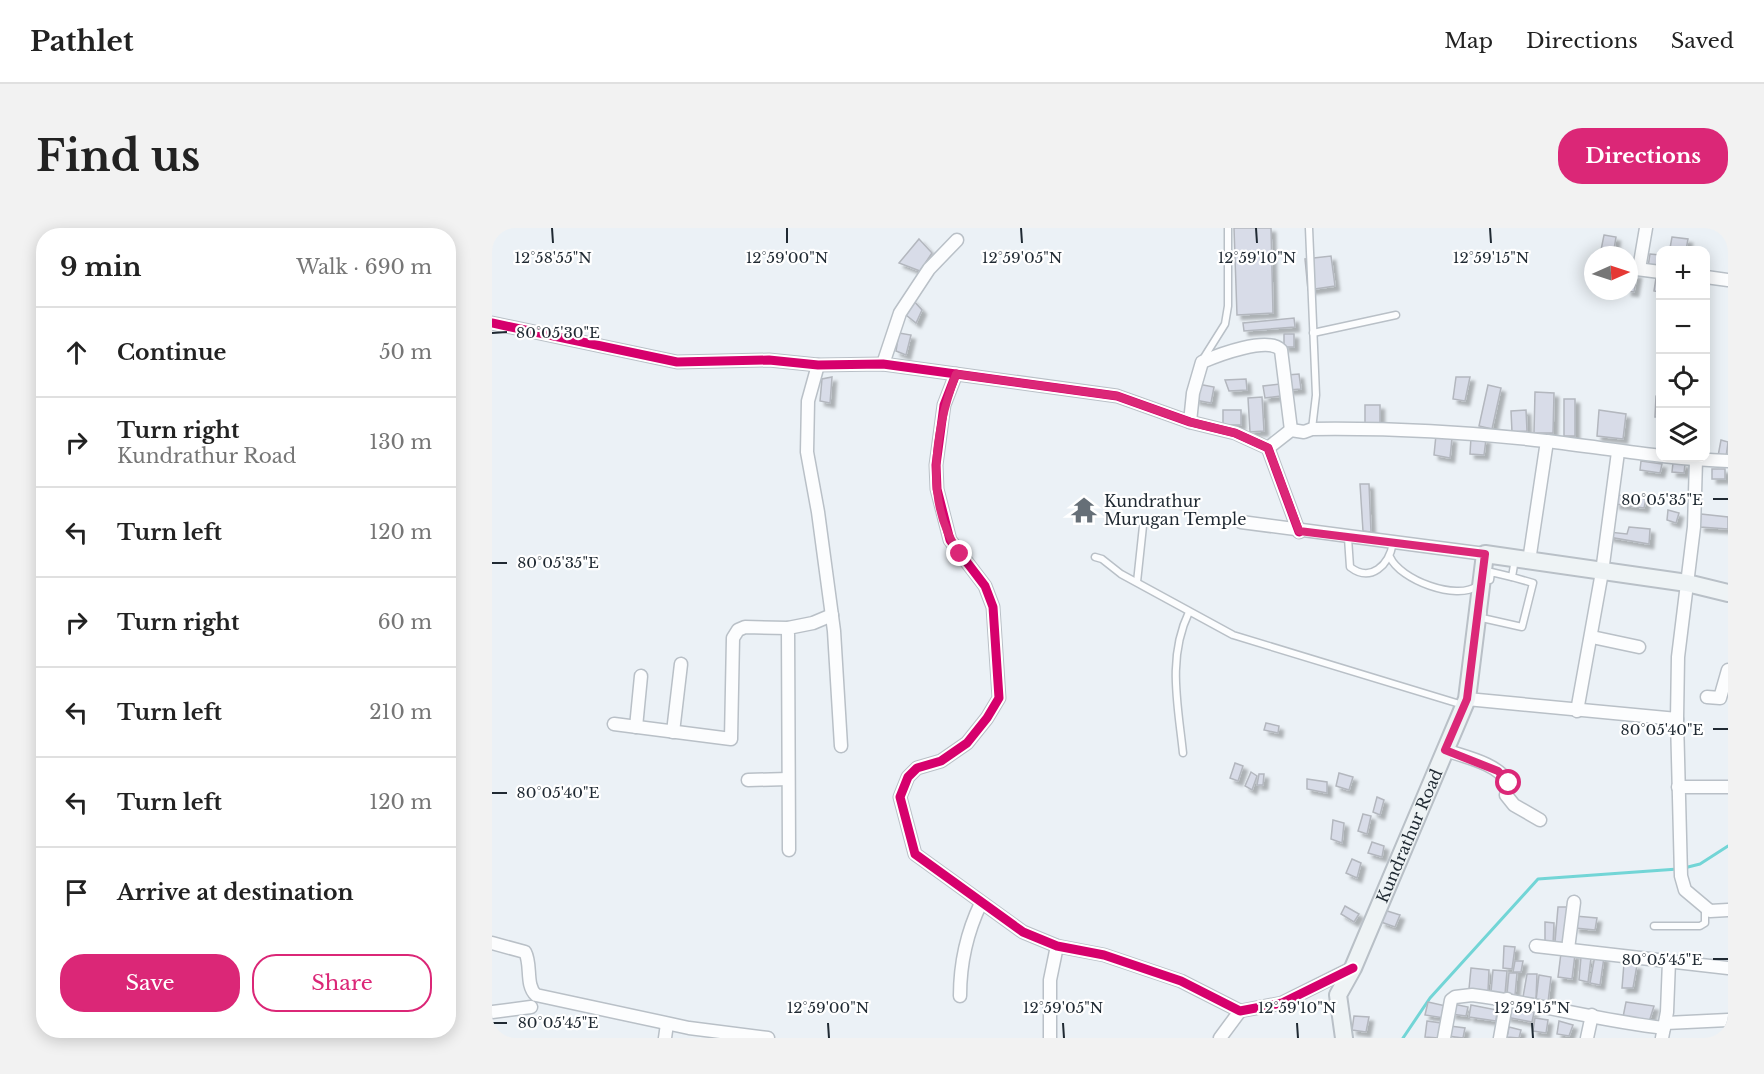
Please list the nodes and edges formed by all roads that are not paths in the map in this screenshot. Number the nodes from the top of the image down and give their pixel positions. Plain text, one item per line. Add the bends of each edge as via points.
1 (1228, 228) edge
2 (1309, 228) edge
3 (1646, 228) edge
4 (957, 240) dead end
5 (1638, 255) edge
6 (1638, 269) edge
7 (1656, 271) edge
8 (1710, 278) edge
9 (1728, 280) edge
10 (1396, 315) dead end
11 (492, 323) edge
12 (1313, 333) junction
13 (1202, 362) junction
14 (883, 364) junction
15 (818, 365) junction
16 (956, 374) junction
17 (1190, 422) junction
18 (1312, 429) junction
19 (1291, 430) junction
20 (1547, 441) junction
21 (1268, 448) junction
22 (1618, 452) junction
23 (1656, 456) edge
24 (1710, 460) edge
25 (1728, 461) edge
26 (1696, 462) edge
27 (1241, 522) road end
28 (1143, 526) dead end
29 (1299, 531) junction
30 (1348, 538) junction
31 (1393, 543) junction
32 (1485, 554) junction
33 (1095, 557) dead end
34 (1390, 557) junction
35 (1522, 560) junction
36 (1602, 572) junction
37 (1512, 577) junction
38 (1482, 581) junction
39 (1137, 582) junction
40 (1687, 583) junction
41 (1728, 593) edge
42 (1189, 612) junction
43 (832, 615) junction
44 (788, 628) junction
45 (1592, 637) junction
46 (1639, 647) dead end
47 (681, 664) dead end
48 (1728, 670) edge
49 (641, 676) dead end
50 (1707, 697) dead end
51 (1466, 702) junction
52 (1577, 711) junction
53 (1677, 719) junction
54 (614, 724) dead end
55 (636, 727) junction
56 (674, 732) junction
57 (841, 746) dead end
58 (1445, 750) junction
59 (1183, 753) dead end
60 (788, 779) junction
61 (748, 780) dead end
62 (1678, 787) junction
63 (1728, 787) edge
64 (1540, 820) dead end
65 (789, 850) dead end
66 (1574, 902) dead end
67 (981, 903) junction
68 (1705, 908) junction
69 (1728, 910) edge
70 (1654, 926) dead end
71 (492, 943) edge
72 (1057, 946) junction
73 (1536, 946) dead end
74 (1568, 949) junction
75 (520, 950) junction
76 (492, 952) edge
77 (1669, 961) junction
78 (1353, 968) junction
79 (1728, 968) edge
80 (960, 996) dead end
81 (1507, 999) junction
82 (531, 1007) dead end
83 (1240, 1011) junction
84 (492, 1012) edge
85 (1592, 1015) junction
86 (1728, 1020) edge
87 (667, 1024) junction
88 (1664, 1030) edge
89 (664, 1038) edge
90 (768, 1038) edge
91 (1050, 1038) edge
92 (1220, 1038) edge
93 (1344, 1038) edge
94 (1444, 1038) edge
95 (1500, 1038) edge
96 (1587, 1038) edge

1 - 13 lane via 1225,324
2 - 12 lane
3 - 5 street
4 - 14 street via 929,269 900,313
6 - 7 street
8 - 9 street
10 - 12 lane
11 - 15 street via 676,362 769,360
12 - 18 lane via 1316,395
13 - 17 street
13 - 19 street via 1255,346 1278,346 1283,358
14 - 15 street
14 - 16 street
15 - 43 street via 808,401 807,452
16 - 17 street via 1117,396
16 - 67 street via 944,405 937,489 950,540 985,586 993,607 999,698 967,743 941,761 917,768 908,777 900,797 915,854
17 - 21 street via 1235,433
18 - 19 street
18 - 20 street via 1450,431
19 - 21 street
20 - 22 street
20 - 35 street
21 - 29 street
22 - 23 street
22 - 36 street
24 - 25 street
26 - 40 street
27 - 29 street
28 - 39 lane
29 - 30 street
30 - 31 street
30 - 34 lane via 1352,569 1372,572
31 - 32 street
31 - 34 lane
32 - 35 street
32 - 38 street, Kundrathur Road
33 - 39 lane
34 - 38 lane via 1397,569 1422,583 1469,591
35 - 36 street
35 - 37 lane
36 - 40 street
36 - 45 street
37 - 37 lane via 1533,583 1522,627 1482,618 1491,572
38 - 51 street, Kundrathur Road
39 - 42 lane
40 - 41 street
40 - 53 street via 1678,657
42 - 51 lane via 1233,635
42 - 59 lane via 1175,650
43 - 44 street
43 - 57 street
44 - 56 street via 745,627 733,638 731,739
44 - 60 street
45 - 46 street
45 - 52 street
47 - 56 street
48 - 50 street via 1720,698
49 - 55 street
51 - 52 street
51 - 58 street, Kundrathur Road
52 - 53 street
53 - 62 street
54 - 55 street
55 - 56 street
58 - 64 street via 1504,776 1509,783 1509,802
58 - 78 street, Kundrathur Road
60 - 61 street
60 - 65 street
62 - 63 street
62 - 68 street via 1680,871 1685,890
66 - 74 street
67 - 72 street via 1023,932
67 - 80 street via 966,944
68 - 69 street
68 - 70 lane via 1705,923 1700,926
71 - 75 street
72 - 83 street via 1104,955 1181,981
72 - 91 street via 1050,980
73 - 74 street
74 - 77 street
75 - 76 street
75 - 87 street via 527,955 531,991 536,995
77 - 79 street
77 - 88 street
78 - 83 street via 1282,1003
78 - 93 street, Kundrathur Road via 1338,994
81 - 85 street
81 - 94 street via 1455,997 1451,1000
81 - 95 street
82 - 84 street
83 - 92 street
85 - 88 street
85 - 96 street
86 - 88 street
87 - 89 street
87 - 90 street

